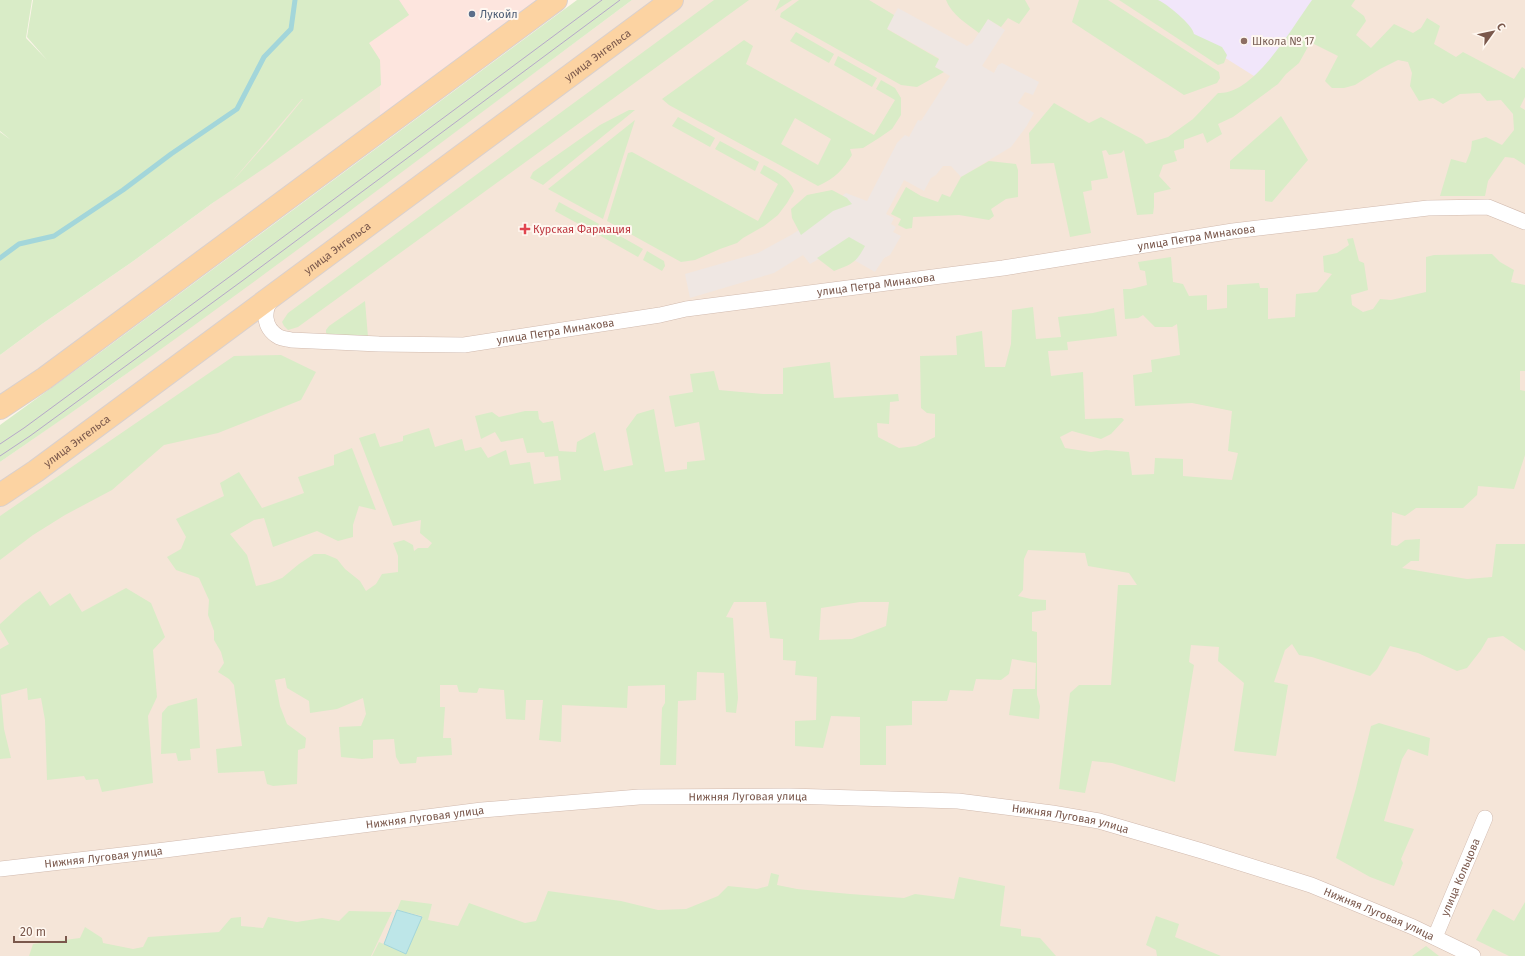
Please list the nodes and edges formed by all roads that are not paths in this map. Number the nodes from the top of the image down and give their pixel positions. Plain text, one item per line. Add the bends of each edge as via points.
1 (556, 0) edge
2 (672, 0) edge
3 (1525, 222) edge
4 (279, 292) junction
5 (0, 408) edge
6 (0, 495) edge
7 (1485, 818) dead end
8 (0, 869) edge
9 (1435, 937) junction
10 (1473, 956) edge

1 - 5 main road via 46,378
2 - 4 main road, улица Энгельса
3 - 4 street, улица Петра Минакова via 1488,207 1428,208 1233,231 1003,268 686,309 464,345 379,344 291,340 280,337 266,322 265,312
4 - 6 main road, улица Энгельса
7 - 9 street, улица Кольцова
8 - 9 street, Нижняя Луговая улица via 482,810 639,797 789,796 958,801 1099,821 1311,884
9 - 10 street, Нижняя Луговая улица

